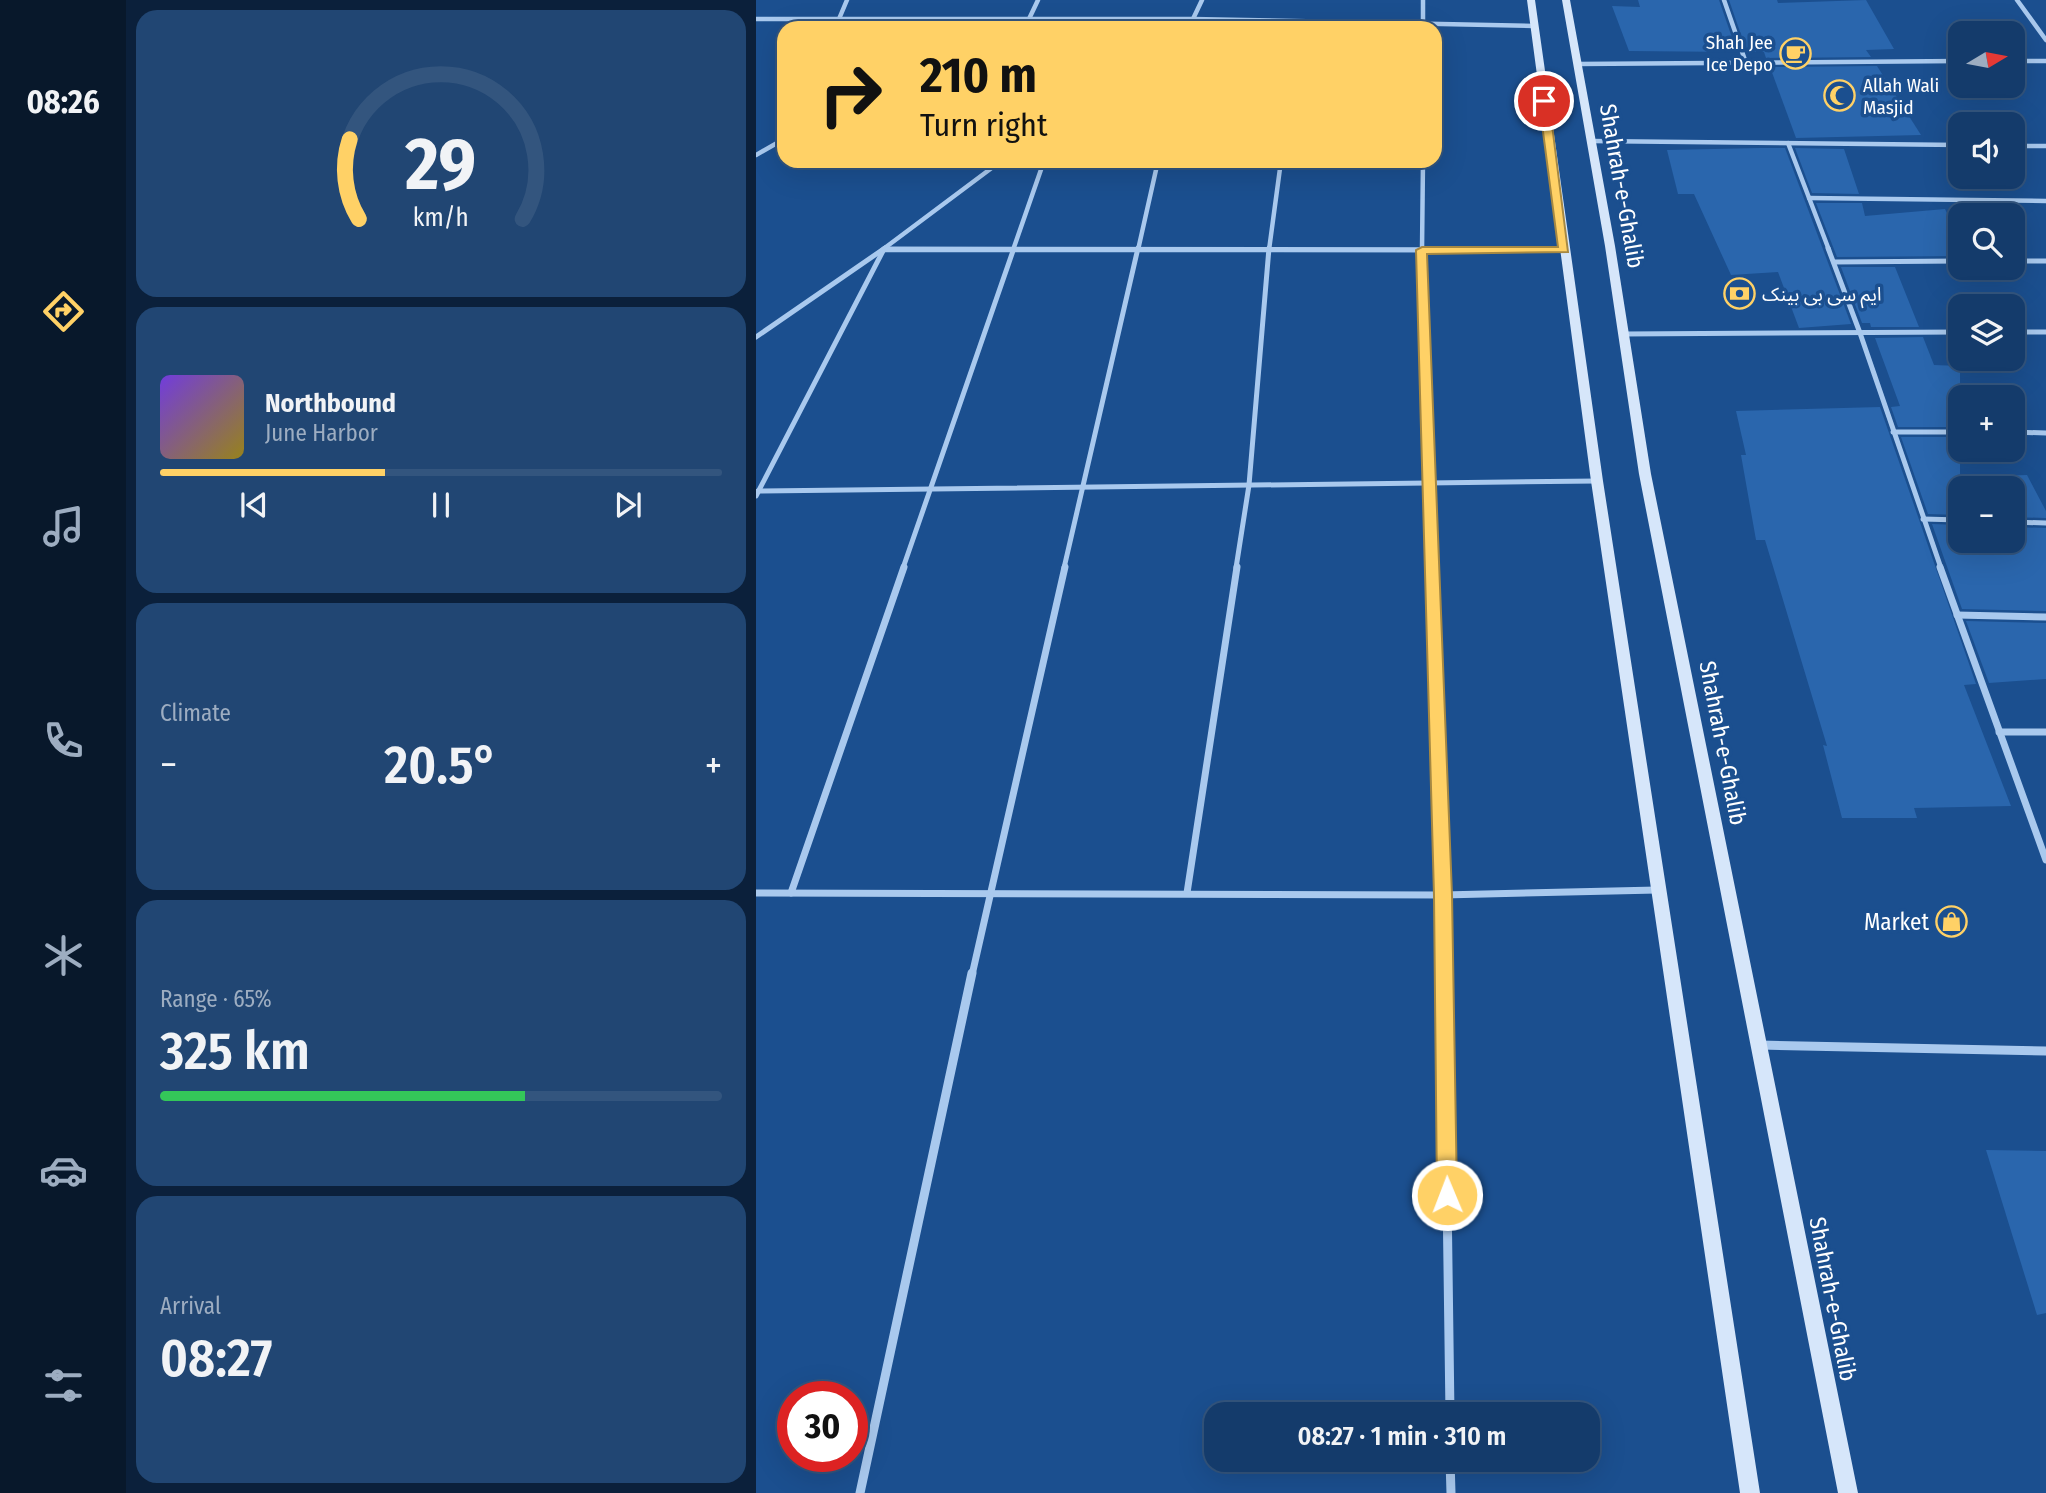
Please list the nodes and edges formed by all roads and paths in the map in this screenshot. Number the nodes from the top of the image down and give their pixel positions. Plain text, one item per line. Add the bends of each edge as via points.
1 (847, 0) edge
2 (1038, 0) edge
3 (1202, 0) edge
4 (1423, 0) edge
5 (1531, 0) edge
6 (1566, 0) edge
7 (1724, 0) edge
8 (2017, 0) edge
9 (756, 19) edge
10 (839, 19) junction
11 (998, 19) junction
12 (1029, 19) junction
13 (1193, 19) junction
14 (995, 21) edge
15 (1190, 21) edge
16 (1270, 21) edge
17 (1423, 21) edge
18 (1442, 25) edge
19 (1534, 26) junction
20 (2046, 40) edge
21 (1948, 61) edge
22 (2025, 61) edge
23 (2046, 61) edge
24 (1746, 63) junction
25 (1577, 64) junction
26 (1591, 141) junction
27 (777, 143) edge
28 (1788, 143) junction
29 (1948, 145) edge
30 (2025, 146) edge
31 (2046, 146) edge
32 (756, 155) edge
33 (992, 168) edge
34 (1042, 168) edge
35 (1156, 168) edge
36 (1280, 168) edge
37 (1423, 168) edge
38 (1809, 198) junction
39 (2046, 201) edge
40 (884, 249) junction
41 (1014, 249) junction
42 (1138, 249) junction
43 (1422, 250) junction
44 (1564, 250) junction
45 (1269, 251) junction
46 (1948, 261) edge
47 (2025, 261) edge
48 (2046, 261) edge
49 (1833, 262) junction
50 (1860, 332) junction
51 (1948, 332) edge
52 (2025, 332) edge
53 (2046, 332) edge
54 (1624, 334) junction
55 (756, 337) edge
56 (1893, 432) junction
57 (1948, 432) edge
58 (2025, 432) edge
59 (2046, 433) edge
60 (1597, 481) junction
61 (1428, 484) junction
62 (1249, 485) junction
63 (1084, 486) junction
64 (933, 487) junction
65 (757, 494) edge
66 (1923, 519) junction
67 (1948, 520) edge
68 (2025, 522) edge
69 (2046, 523) edge
70 (1957, 615) junction
71 (2046, 617) edge
72 (1999, 732) junction
73 (2046, 732) edge
74 (2046, 860) edge
75 (1657, 890) junction
76 (791, 892) junction
77 (990, 892) junction
78 (756, 893) edge
79 (1187, 893) junction
80 (1443, 895) junction
81 (1760, 1045) junction
82 (2046, 1051) edge
83 (1450, 1402) edge
84 (1450, 1472) edge
85 (860, 1493) edge
86 (1451, 1493) edge
87 (1750, 1493) edge
88 (1848, 1493) edge

1 - 10 street
2 - 12 street
3 - 13 street
4 - 17 street
5 - 19 main road
6 - 25 main road, Shahrah-e-Ghalib
7 - 24 street
8 - 20 street
9 - 10 street
10 - 11 street
11 - 12 street
11 - 14 street
12 - 13 street
13 - 15 street
13 - 16 street
18 - 19 street
19 - 44 main road
21 - 24 street
22 - 23 street
24 - 25 street
25 - 26 main road, Shahrah-e-Ghalib
26 - 28 street
26 - 54 main road, Shahrah-e-Ghalib
27 - 32 street
28 - 29 street
28 - 38 street
30 - 31 street
33 - 40 street
34 - 41 street
35 - 42 street
36 - 45 street
37 - 43 street
38 - 39 street
38 - 49 street
40 - 41 street
40 - 55 street
40 - 65 street
41 - 42 street
41 - 64 street
42 - 45 street
42 - 63 street
43 - 44 street
43 - 45 street
43 - 61 street
44 - 60 main road
45 - 62 street
46 - 49 street
47 - 48 street
49 - 50 street
50 - 51 street
50 - 54 street
50 - 56 street
52 - 53 street
54 - 81 main road, Shahrah-e-Ghalib via 1646,474
56 - 57 street
56 - 66 street
58 - 59 street
60 - 61 street
60 - 75 main road
61 - 62 street
61 - 80 street
62 - 63 street
62 - 79 street
63 - 64 street
63 - 77 street
64 - 65 street
64 - 76 street
66 - 67 street
66 - 70 street
68 - 69 street
70 - 71 street
70 - 72 street
72 - 73 street
72 - 74 street
75 - 80 street
75 - 87 main road
76 - 77 street
76 - 78 street
77 - 79 street
77 - 85 street
79 - 80 street
80 - 83 street
81 - 82 street
81 - 88 main road, Shahrah-e-Ghalib
84 - 86 street

